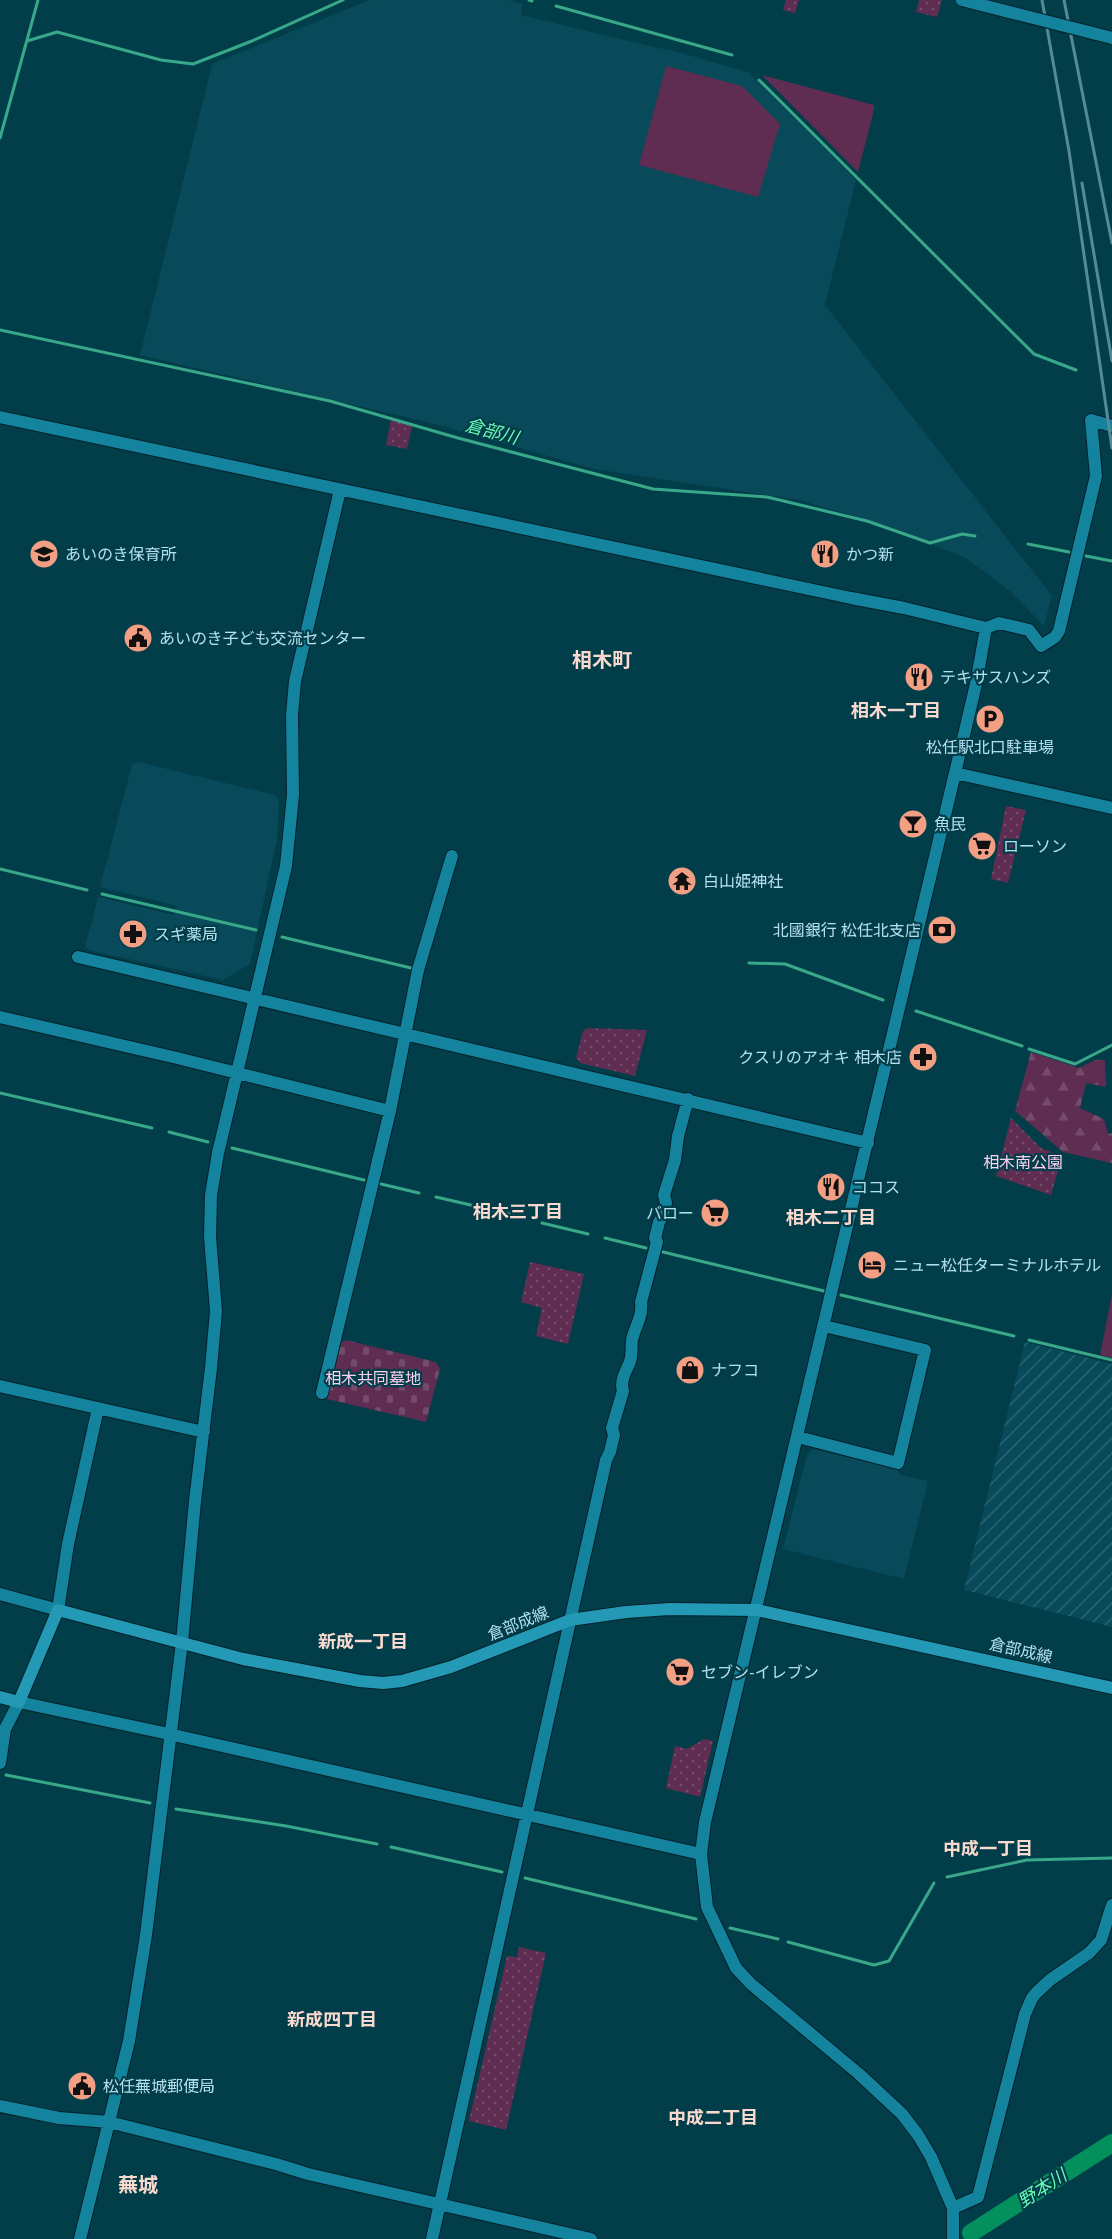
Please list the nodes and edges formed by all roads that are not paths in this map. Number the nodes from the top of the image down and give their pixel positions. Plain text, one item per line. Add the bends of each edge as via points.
1 (962, 0) edge
2 (1112, 38) edge
3 (0, 417) edge
4 (1112, 426) edge
5 (340, 490) junction
6 (986, 628) junction
7 (955, 773) junction
8 (1112, 808) edge
9 (452, 856) dead end
10 (78, 957) dead end
11 (256, 998) junction
12 (0, 1017) edge
13 (406, 1033) junction
14 (238, 1073) junction
15 (688, 1099) junction
16 (390, 1111) junction
17 (868, 1143) junction
18 (824, 1326) junction
19 (0, 1386) edge
20 (322, 1393) dead end
21 (98, 1408) junction
22 (204, 1432) junction
23 (798, 1437) junction
24 (0, 1594) edge
25 (58, 1610) junction
26 (757, 1610) junction
27 (570, 1620) junction
28 (182, 1642) junction
29 (1112, 1688) edge
30 (0, 1697) edge
31 (19, 1702) junction
32 (169, 1734) junction
33 (0, 1763) edge
34 (527, 1815) junction
35 (701, 1854) junction
36 (1112, 1905) edge
37 (0, 2106) edge
38 (109, 2122) junction
39 (439, 2206) junction
40 (953, 2208) junction
41 (80, 2239) edge
42 (432, 2239) edge
43 (591, 2239) edge
44 (953, 2239) edge

1 - 2 street, bridge
3 - 5 street
4 - 6 street via 1091,420 1096,476 1059,631 1041,646 1029,630 999,623
5 - 6 street
5 - 11 street via 295,681 291,829
6 - 7 street
7 - 8 street
7 - 17 street
9 - 13 street via 418,970
10 - 11 street
11 - 13 street
11 - 14 street
12 - 14 street
13 - 15 street
13 - 16 street
14 - 16 street
14 - 22 street via 211,1195 216,1311
15 - 17 street
15 - 27 street
16 - 20 street
17 - 18 street
18 - 23 street
18 - 23 street via 925,1350 898,1463
19 - 21 street
21 - 22 street
21 - 25 street via 68,1544
22 - 28 street
23 - 26 street
24 - 25 street
25 - 28 main road, 倉部成線
25 - 31 main road
26 - 27 main road, 倉部成線 via 670,1609
26 - 29 main road, 倉部成線
26 - 35 street via 705,1822
27 - 28 main road, 倉部成線 via 402,1682 360,1681 243,1659
27 - 34 street
28 - 32 street
30 - 31 main road
31 - 32 street
31 - 33 street via 5,1729
32 - 34 street
32 - 38 street via 146,1935 129,2041
34 - 35 street
34 - 39 street
35 - 40 street via 707,1907 736,1968 902,2114 931,2157
36 - 40 street via 1101,1941 1032,1998 978,2197
37 - 38 street via 59,2118
38 - 39 street
38 - 41 street
39 - 42 street
39 - 43 street
40 - 44 street

